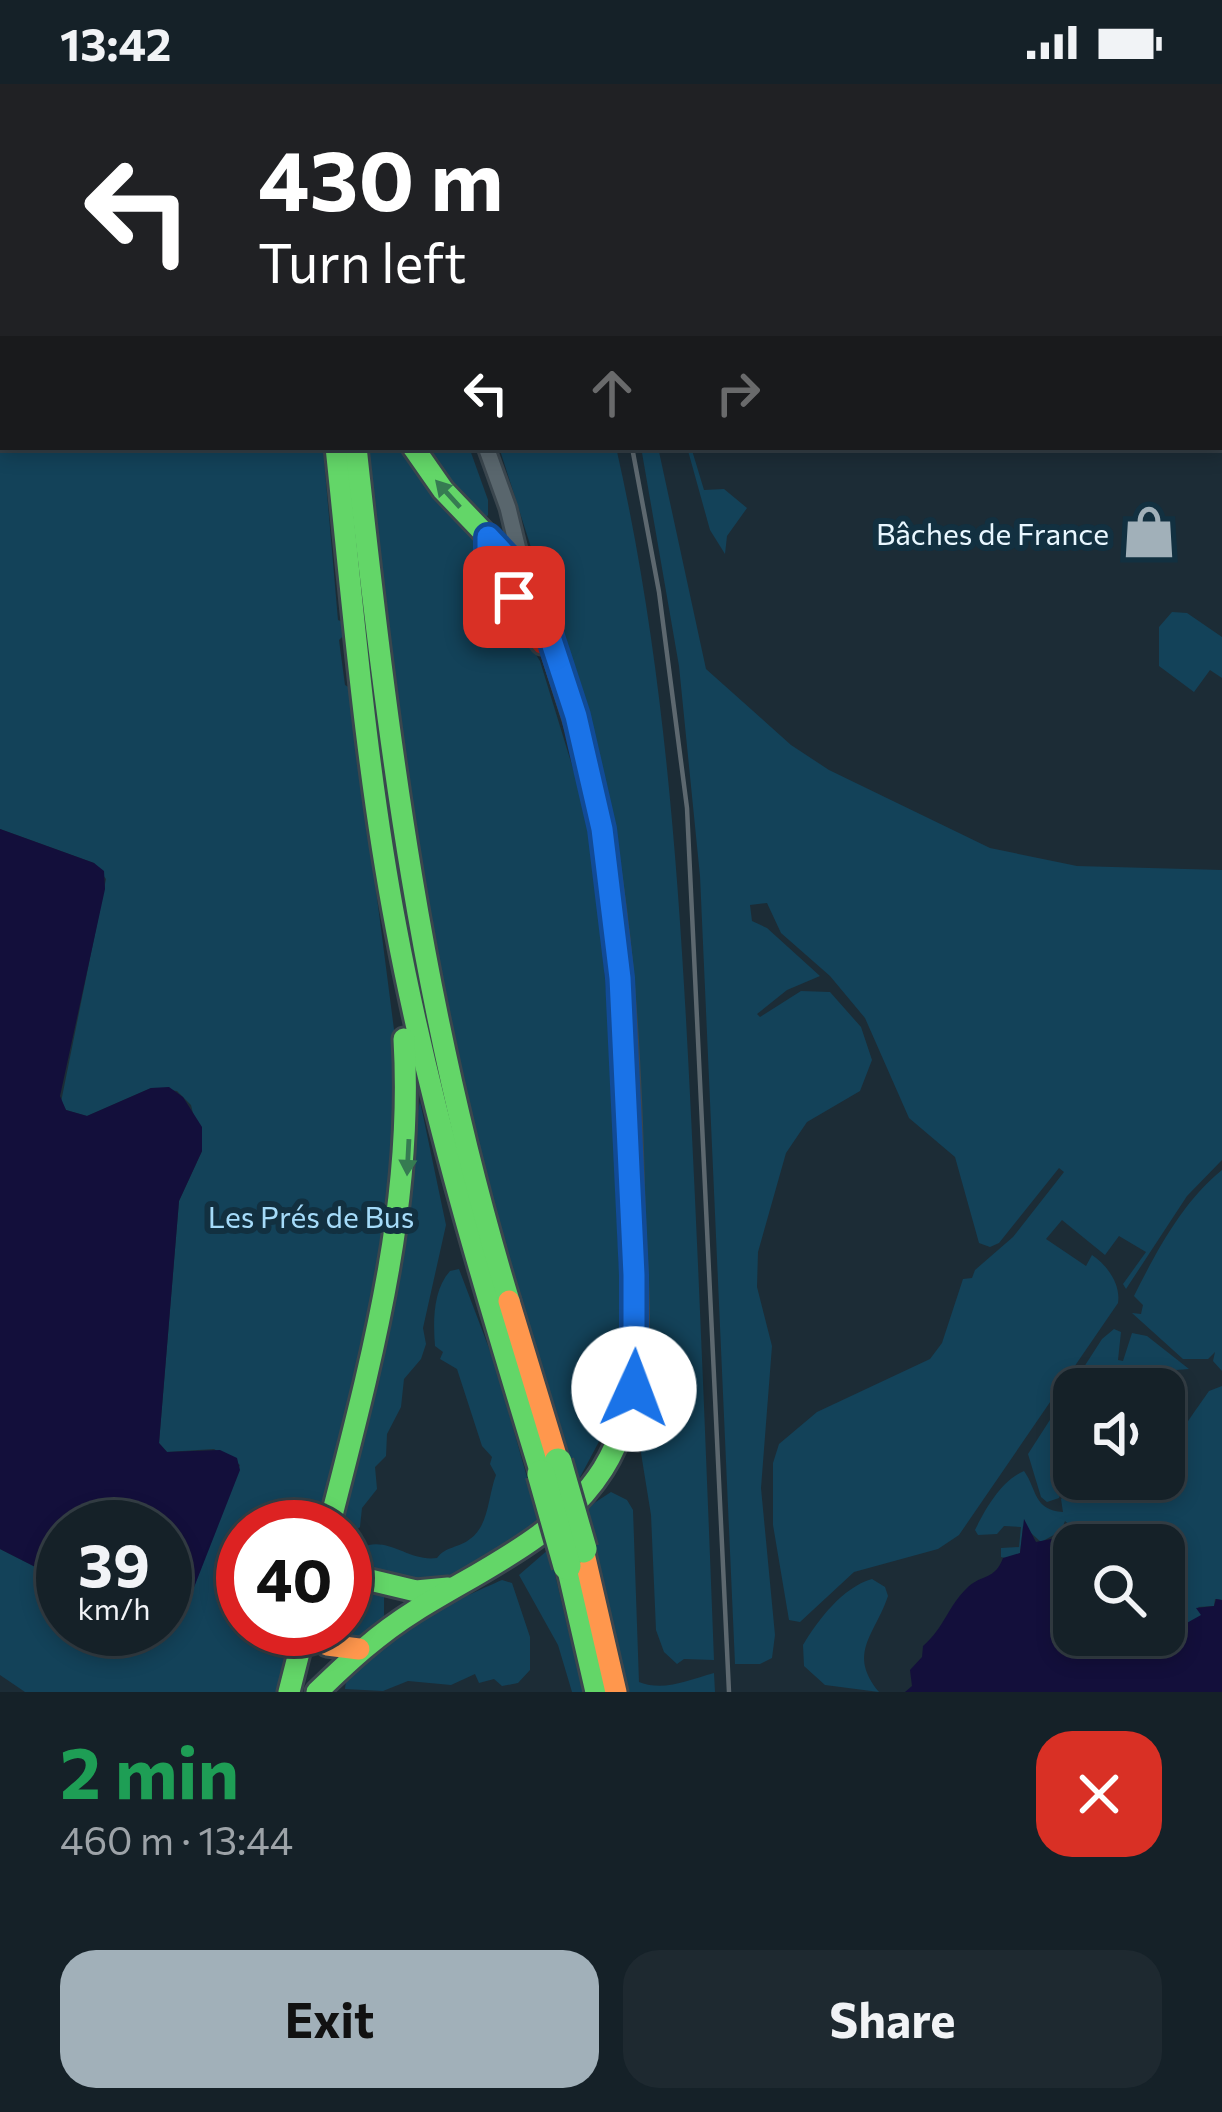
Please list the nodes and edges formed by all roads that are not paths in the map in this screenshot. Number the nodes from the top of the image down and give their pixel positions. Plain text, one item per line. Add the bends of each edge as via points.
1 (335, 450) edge
2 (356, 450) edge
3 (415, 450) edge
4 (487, 450) edge
5 (499, 485) junction
6 (488, 537) junction
7 (526, 579) junction
8 (599, 814) junction
9 (411, 1001) junction
10 (550, 1468) junction
11 (335, 1500) edge
12 (575, 1557) junction
13 (372, 1581) edge
14 (387, 1585) junction
15 (460, 1585) junction
16 (385, 1629) junction
17 (372, 1638) edge
18 (300, 1656) edge
19 (351, 1656) edge
20 (289, 1692) edge
21 (316, 1692) edge
22 (596, 1692) edge
23 (616, 1692) edge

1 - 9 main road via 377,807
2 - 10 main road via 390,751 430,997
6 -> 3 main road
4 - 5 street
5 - 6 street
5 - 7 street
6 - 7 main road
6 - 8 main road via 488,557 543,645
7 - 8 main road via 576,716
8 - 15 main road via 620,978 634,1389 615,1449 576,1502 522,1550
9 - 10 main road via 450,1169
9 -> 11 main road via 402,1017 409,1096 404,1199
10 - 12 main road, bridge
12 - 22 main road
12 - 23 main road
13 - 14 main road
14 - 15 main road
14 - 16 main road
15 - 16 main road
16 - 17 main road
18 - 20 main road
19 - 21 main road

